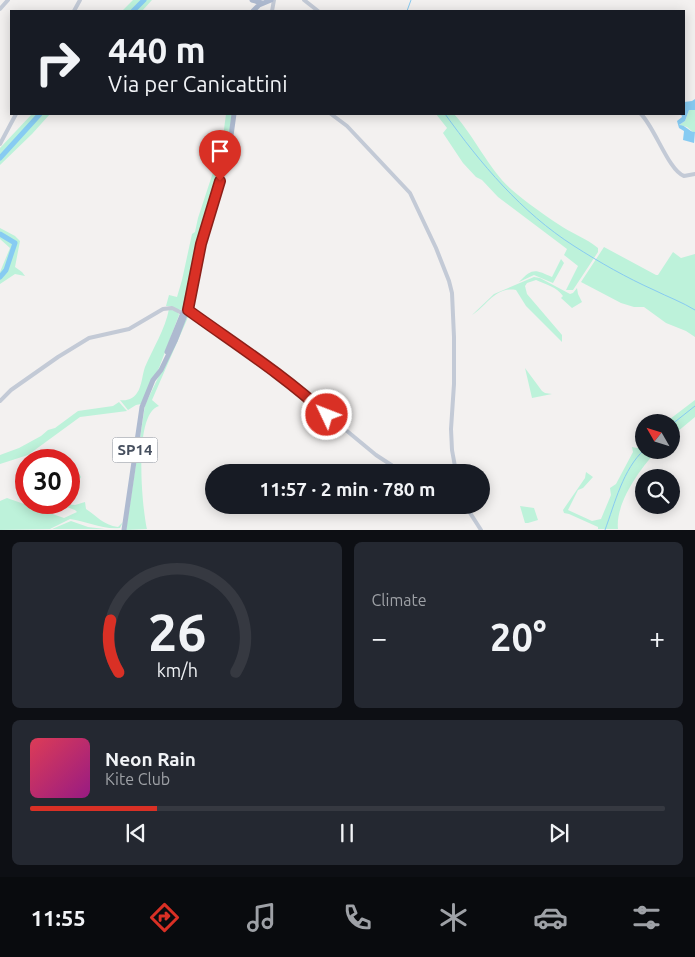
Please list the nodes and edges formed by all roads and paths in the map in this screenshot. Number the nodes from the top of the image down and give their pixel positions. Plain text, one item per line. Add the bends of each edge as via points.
1 (8, 0) edge
2 (250, 0) edge
3 (304, 0) edge
4 (268, 1) edge
5 (0, 9) edge
6 (253, 10) edge
7 (272, 10) edge
8 (317, 10) edge
9 (15, 115) edge
10 (234, 115) edge
11 (332, 115) edge
12 (642, 115) edge
13 (0, 144) edge
14 (695, 174) edge
15 (197, 260) junction
16 (183, 311) junction
17 (158, 374) junction
18 (0, 401) edge
19 (390, 464) edge
20 (455, 464) edge
21 (471, 514) edge
22 (124, 530) edge
23 (481, 530) edge

1 - 5 street
2 - 4 main road
3 - 8 street
4 - 6 main road
4 - 7 street
4 - 7 street
9 - 13 street
10 - 15 main road, SP14 via 229,150
11 - 20 street via 347,126 410,193 449,280 454,337 451,430
12 - 14 street via 674,170 684,176
15 - 16 main road, SP14
15 - 16 main road, SP14
16 - 17 main road, SP14
16 - 17 main road, SP14 via 175,341
16 - 18 street via 172,308 159,310 129,329 85,340 11,390
16 - 19 street via 266,364
17 - 22 main road, SP14 via 142,407
21 - 23 street

